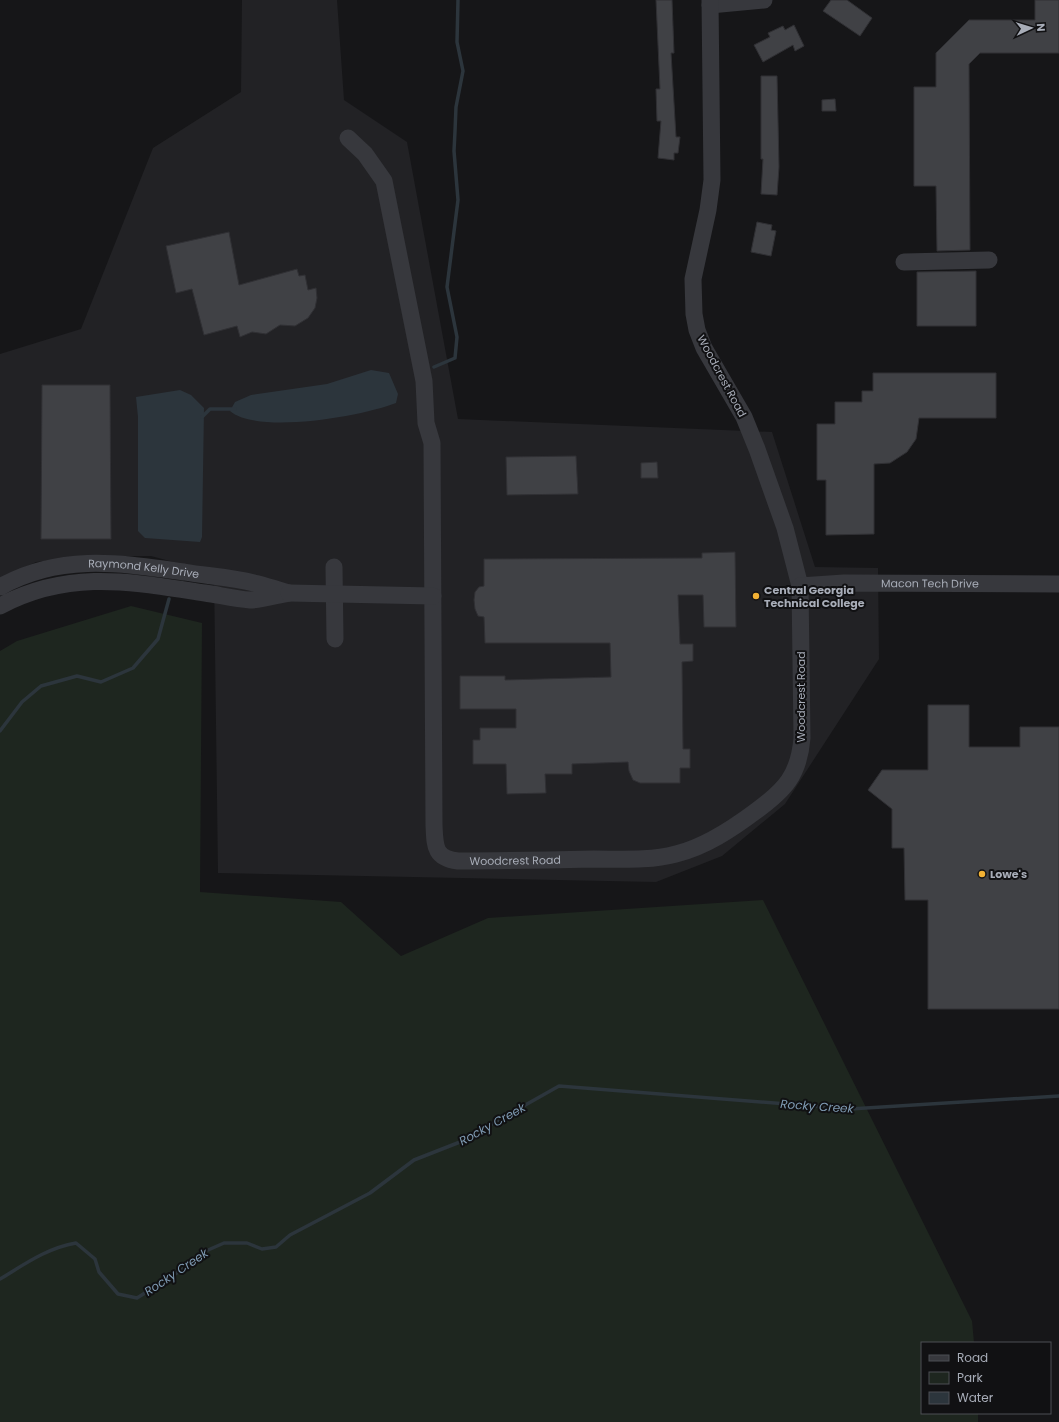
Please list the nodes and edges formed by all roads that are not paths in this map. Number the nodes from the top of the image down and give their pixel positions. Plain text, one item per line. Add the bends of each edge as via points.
1 (764, 0) edge
2 (710, 2) edge
3 (348, 138) dead end
4 (989, 260) dead end
5 (904, 262) dead end
6 (334, 567) dead end
7 (2, 581) edge
8 (1059, 584) edge
9 (800, 586) junction
10 (289, 593) junction
11 (334, 594) junction
12 (433, 596) junction
13 (6, 602) edge
14 (335, 639) dead end

1 - 2 street
2 - 9 street, Woodcrest Road via 712,180 693,280 694,314 704,348 744,417 757,449 785,528
3 - 12 street, Woodcrest Road via 365,154 384,181 424,381 426,424 432,443
4 - 5 street
6 - 11 street
7 - 10 street, Raymond Kelly Drive via 44,570 85,563 110,562 254,582
7 - 13 street
8 - 9 street, Macon Tech Drive via 844,583
9 - 12 street, Woodcrest Road via 802,738 801,753 788,783 775,797 742,822 703,845 675,855 642,858 458,861 448,860 437,851 434,825
10 - 11 street, Raymond Kelly Drive
10 - 13 street, Raymond Kelly Drive via 251,600 126,581 92,580 51,586
11 - 12 street, Raymond Kelly Drive
11 - 14 street

